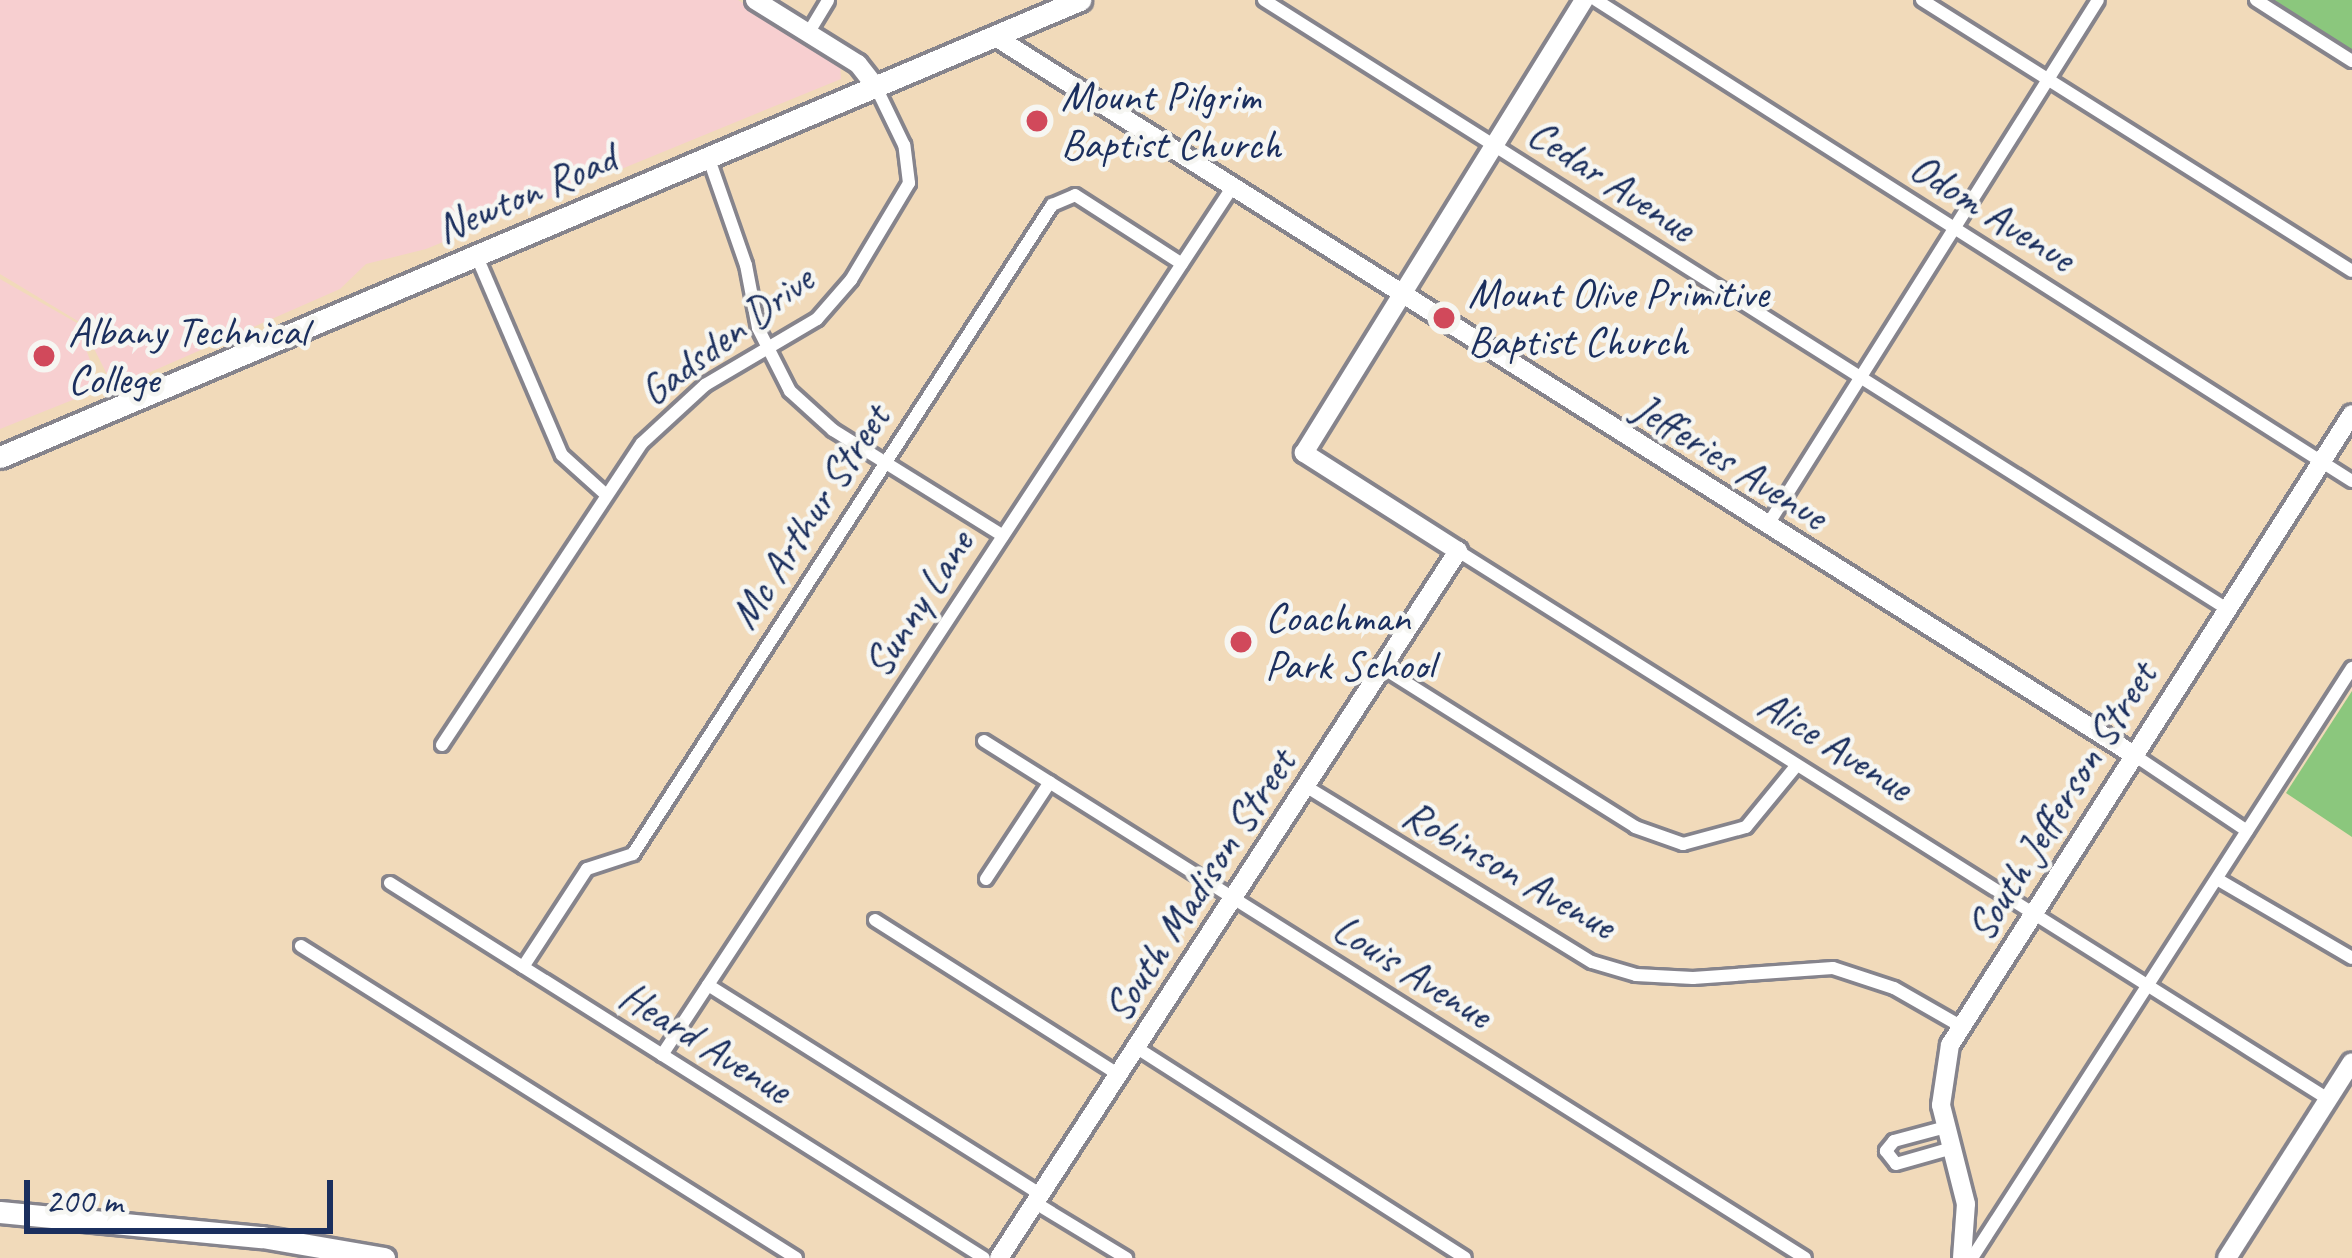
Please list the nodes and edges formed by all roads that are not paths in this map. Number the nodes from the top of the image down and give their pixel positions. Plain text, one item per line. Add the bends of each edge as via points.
1 (755, 0) edge
2 (828, 0) edge
3 (1079, 0) edge
4 (1264, 0) edge
5 (1584, 0) edge
6 (1596, 0) edge
7 (1922, 0) edge
8 (2098, 0) edge
9 (2256, 0) edge
10 (808, 32) junction
11 (994, 36) junction
12 (2352, 61) edge
13 (2048, 80) junction
14 (876, 87) junction
15 (1492, 145) junction
16 (710, 159) junction
17 (1231, 189) junction
18 (1954, 228) junction
19 (477, 257) junction
20 (1182, 264) junction
21 (2352, 271) edge
22 (1396, 296) junction
23 (766, 349) junction
24 (1860, 378) junction
25 (2352, 414) edge
26 (0, 457) edge
27 (886, 461) junction
28 (2322, 461) junction
29 (2352, 482) edge
30 (603, 492) junction
31 (1766, 526) junction
32 (1003, 536) junction
33 (1458, 551) junction
34 (2227, 609) junction
35 (1383, 668) junction
36 (2352, 668) edge
37 (984, 741) dead end
38 (442, 745) dead end
39 (2134, 755) junction
40 (1797, 765) junction
41 (1050, 782) junction
42 (1307, 787) junction
43 (2247, 831) junction
44 (986, 879) dead end
45 (2217, 880) junction
46 (390, 883) dead end
47 (1235, 900) junction
48 (2033, 913) junction
49 (875, 920) dead end
50 (302, 946) dead end
51 (2352, 958) edge
52 (523, 967) junction
53 (2146, 984) junction
54 (708, 985) junction
55 (1962, 1027) junction
56 (1137, 1048) junction
57 (662, 1055) junction
58 (2352, 1063) edge
59 (1119, 1075) junction
60 (2328, 1100) junction
61 (1946, 1127) junction
62 (1952, 1148) junction
63 (1037, 1198) junction
64 (0, 1212) edge
65 (384, 1258) edge
66 (796, 1258) edge
67 (985, 1258) edge
68 (998, 1258) edge
69 (1126, 1258) edge
70 (1465, 1258) edge
71 (1805, 1258) edge
72 (1962, 1258) edge
73 (1972, 1258) edge
74 (2227, 1258) edge

1 - 10 street
2 - 10 street
3 - 11 main road, Newton Road
4 - 15 street, Cedar Avenue
5 - 15 street
6 - 18 street, Odom Avenue
7 - 13 street
8 - 13 street
9 - 12 street
10 - 14 street via 858,64
11 - 14 main road, Newton Road
11 - 17 street, Jefferies Avenue
13 - 18 street
13 - 21 street
14 - 16 main road, Newton Road
14 - 23 street, Gadsden Drive via 904,145 906,190 832,305
15 - 22 street
15 - 24 street, Cedar Avenue
16 - 19 main road, Newton Road
16 - 23 street
17 - 20 street, Sunny Lane
17 - 22 street, Jefferies Avenue
18 - 24 street
18 - 28 street, Odom Avenue
19 - 26 main road, Newton Road
19 - 30 street via 562,455
20 - 27 street, Mc Arthur Street via 1087,202 1062,196
20 - 32 street, Sunny Lane
22 - 31 street, Jefferies Avenue
22 - 33 street, Alice Avenue via 1304,453
23 - 27 street via 805,409
23 - 30 street, Gadsden Drive via 684,402
24 - 31 street
24 - 34 street, Cedar Avenue
25 - 28 street, South Jefferson Street
27 - 32 street
27 - 52 street, Mc Arthur Street via 633,854 587,868
28 - 29 street, Odom Avenue
28 - 34 street, South Jefferson Street
30 - 38 street, Gadsden Drive
31 - 39 street, Jefferies Avenue
32 - 54 street, Sunny Lane
33 - 35 street, South Madison Street
33 - 40 street, Alice Avenue
34 - 39 street, South Jefferson Street
35 - 40 street via 1635,827 1683,844 1746,827
35 - 42 street, South Madison Street
36 - 43 street
37 - 41 street, Louis Avenue
39 - 43 street, Jefferies Avenue
39 - 48 street, South Jefferson Street
40 - 48 street, Alice Avenue
41 - 44 street
41 - 47 street, Louis Avenue
42 - 47 street, South Madison Street
42 - 55 street, Robinson Avenue via 1592,962 1693,978 1833,968 1894,988
43 - 45 street
45 - 51 street
45 - 53 street
46 - 52 street, Heard Avenue
47 - 56 street, South Madison Street
47 - 71 street, Louis Avenue
48 - 53 street, Alice Avenue
48 - 55 street, South Jefferson Street
49 - 59 street
50 - 66 street
52 - 57 street, Heard Avenue
53 - 60 street, Alice Avenue
53 - 73 street
54 - 57 street, Sunny Lane
54 - 63 street
55 - 61 street, South Jefferson Street via 1942,1073
56 - 59 street, South Madison Street
56 - 70 street
57 - 67 street, Heard Avenue
58 - 60 street
59 - 63 street, South Madison Street
60 - 74 street
61 - 62 street, South Jefferson Street
61 - 62 street via 1886,1150 1896,1164
62 - 72 street, South Jefferson Street via 1967,1216
63 - 68 street, South Madison Street
63 - 69 street
64 - 65 main road via 245,1235

